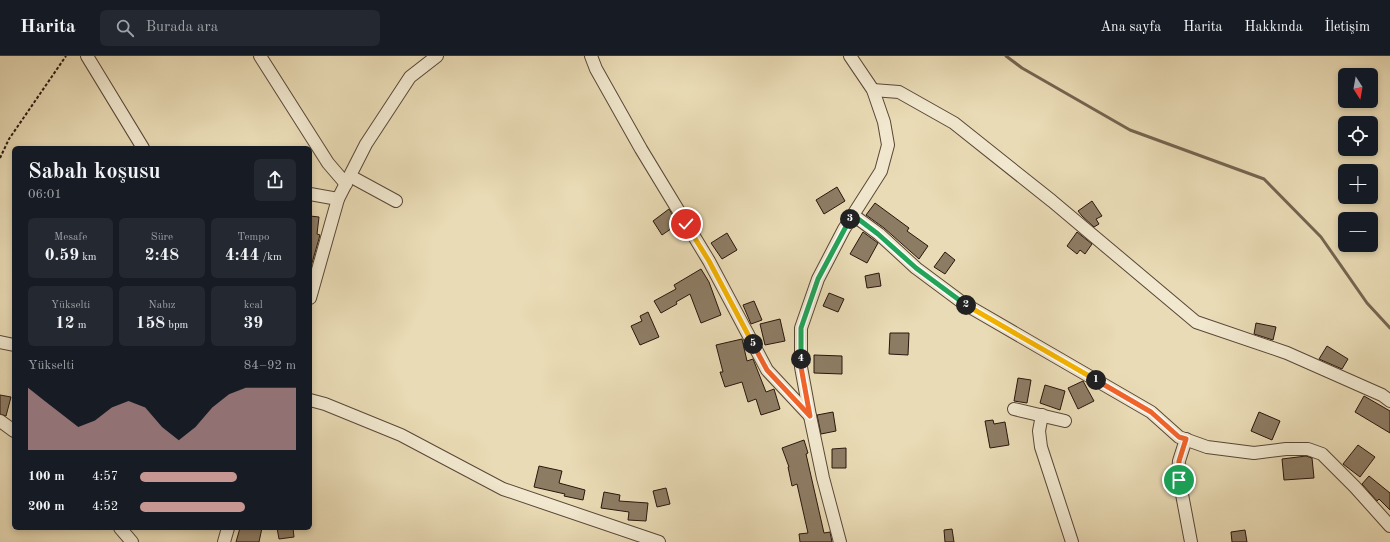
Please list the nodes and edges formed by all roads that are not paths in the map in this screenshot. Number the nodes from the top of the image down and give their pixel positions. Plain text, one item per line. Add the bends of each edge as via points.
1 (88, 56) edge
2 (260, 56) edge
3 (437, 56) edge
4 (591, 56) edge
5 (850, 56) edge
6 (873, 90) junction
7 (142, 146) edge
8 (348, 180) junction
9 (312, 194) edge
10 (338, 199) junction
11 (396, 201) dead end
12 (853, 215) junction
13 (312, 291) edge
14 (0, 342) edge
15 (12, 345) edge
16 (312, 401) edge
17 (1390, 401) edge
18 (1014, 409) dead end
19 (810, 416) junction
20 (1042, 416) junction
21 (0, 421) edge
22 (1065, 421) dead end
23 (12, 430) edge
24 (1186, 439) junction
25 (1390, 526) edge
26 (122, 530) edge
27 (227, 530) edge
28 (132, 542) edge
29 (224, 542) edge
30 (659, 542) edge
31 (840, 542) edge
32 (1072, 542) edge
33 (1191, 542) edge

1 - 7 street
2 - 8 street via 328,163
3 - 8 street via 410,77 366,144
4 - 19 street via 641,149 709,261 767,370
5 - 6 street
6 - 12 street via 884,122 888,145 881,171
6 - 17 street via 899,92 954,123 1196,322 1287,353 1382,395
8 - 10 street
8 - 11 street
9 - 10 street
10 - 13 street
12 - 19 street via 818,279 801,328 801,367
12 - 24 street via 962,303 1151,412 1179,437
14 - 15 street
16 - 30 street via 401,435 503,489
18 - 20 street
19 - 31 street
20 - 22 street
20 - 32 street via 1039,431 1041,447
21 - 23 street
24 - 25 street via 1208,447 1254,453 1308,449 1322,454
24 - 33 street via 1178,473
26 - 28 street
27 - 29 street

